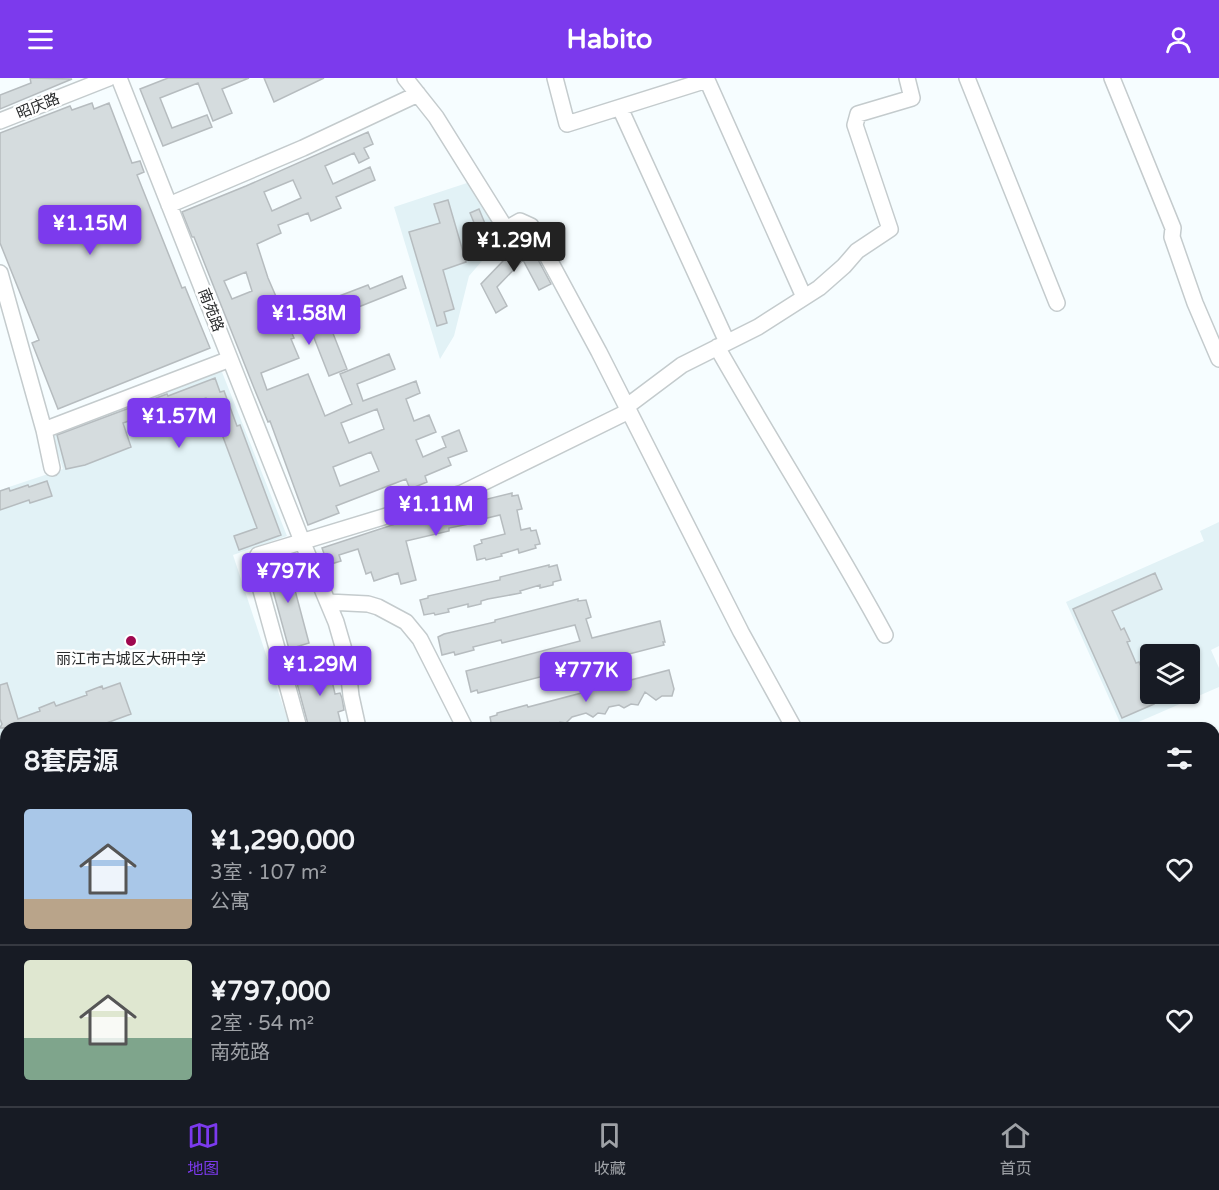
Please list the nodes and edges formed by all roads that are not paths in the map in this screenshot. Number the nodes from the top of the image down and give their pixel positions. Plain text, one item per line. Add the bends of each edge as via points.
1 (109, 78) edge
2 (119, 78) edge
3 (405, 78) edge
4 (555, 78) edge
5 (907, 78) edge
6 (967, 78) edge
7 (1112, 78) edge
8 (418, 94) junction
9 (620, 108) junction
10 (0, 121) edge
11 (169, 205) junction
12 (0, 273) edge
13 (804, 297) junction
14 (1057, 303) dead end
15 (722, 345) junction
16 (230, 359) junction
17 (1219, 359) edge
18 (627, 409) junction
19 (44, 429) junction
20 (52, 468) dead end
21 (302, 541) junction
22 (328, 602) junction
23 (885, 635) dead end
24 (297, 722) edge
25 (357, 722) edge
26 (462, 722) edge
27 (791, 722) edge

1 - 10 street, 昭庆路
2 - 11 street, 南苑路
3 - 8 street
4 - 9 street via 567,124
5 - 13 street via 912,98 858,114 855,125 890,229 857,251 830,279
6 - 14 street
7 - 17 street via 1173,228 1172,237 1195,303
8 - 11 street
8 - 18 street via 506,229 520,221 531,226
9 - 13 street via 707,80
9 - 15 street
11 - 16 street, 南苑路
12 - 19 street
13 - 15 street
15 - 18 street via 682,365
15 - 23 street via 757,418 841,554
16 - 19 street
16 - 21 street, 南苑路
18 - 21 street via 462,493
18 - 27 street
19 - 20 street
21 - 22 street, 南苑路
21 - 24 street via 258,555 254,565
22 - 25 street, 南苑路 via 345,651
22 - 26 street via 368,604 406,622 420,639

